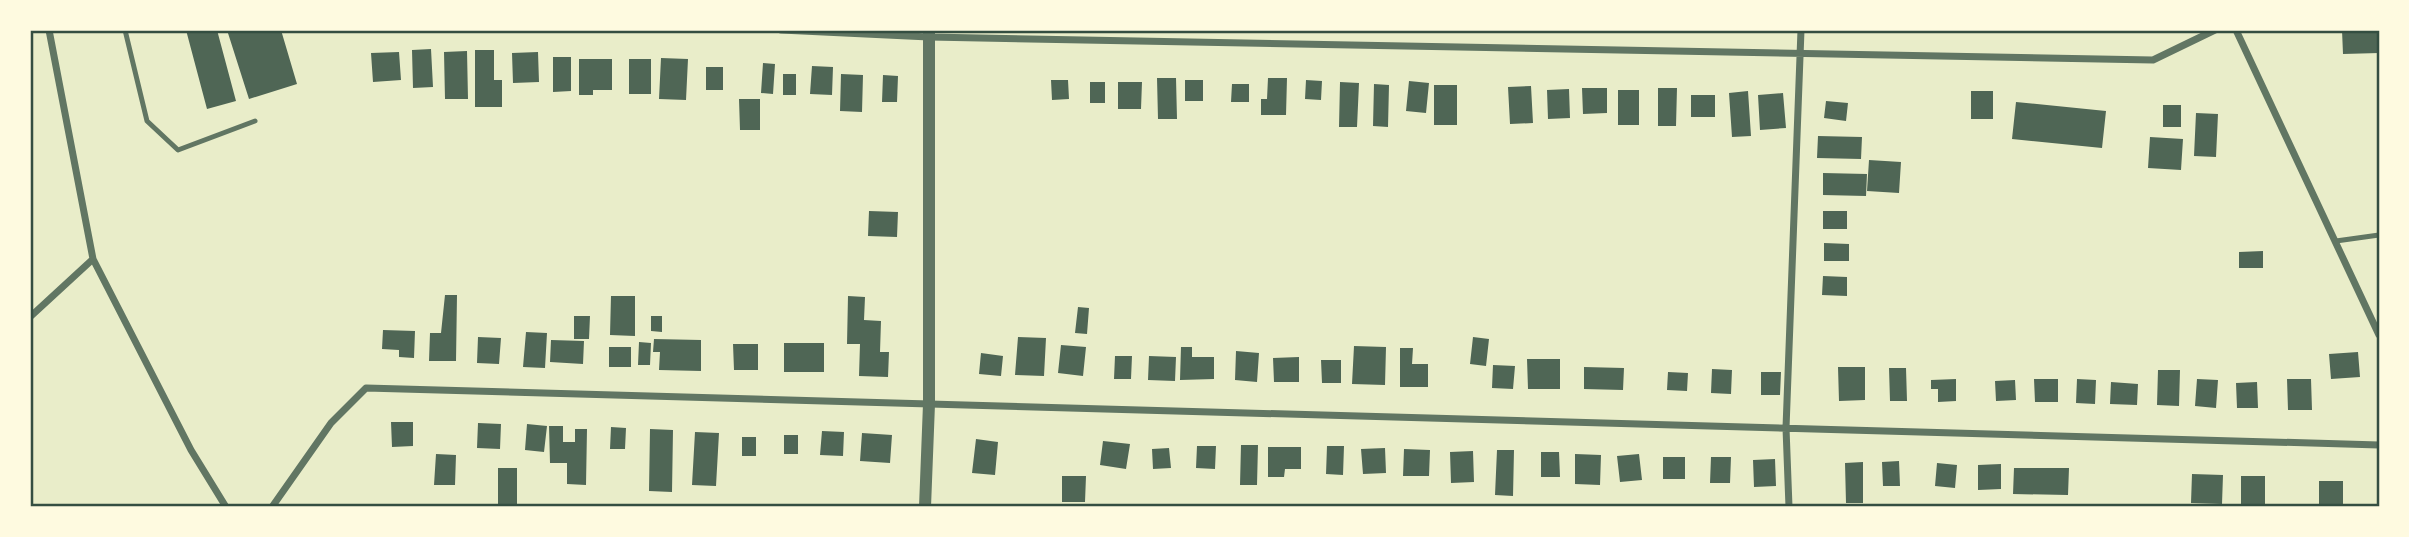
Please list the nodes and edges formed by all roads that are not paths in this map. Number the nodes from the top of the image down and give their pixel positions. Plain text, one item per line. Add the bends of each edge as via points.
1 (49, 30) edge
2 (125, 30) edge
3 (781, 30) edge
4 (1801, 30) edge
5 (2215, 30) edge
6 (2236, 30) edge
7 (929, 33) edge
8 (1801, 52) junction
9 (255, 121) dead end
10 (2379, 235) edge
11 (2336, 241) junction
12 (93, 259) junction
13 (30, 317) edge
14 (2379, 335) edge
15 (929, 404) junction
16 (1786, 428) junction
17 (2379, 445) edge
18 (226, 507) edge
19 (272, 507) edge
20 (925, 507) edge
21 (1789, 507) edge

1 - 12 street
2 - 9 lane via 148,121 178,150
3 - 7 street
4 - 8 street
5 - 8 street via 2152,60
6 - 11 street
7 - 8 street
7 - 15 street
8 - 16 street
10 - 11 lane
11 - 14 street
12 - 13 street
12 - 18 street via 191,450
15 - 16 street
15 - 19 street via 366,388 331,423
15 - 20 street
16 - 17 street
16 - 21 street

